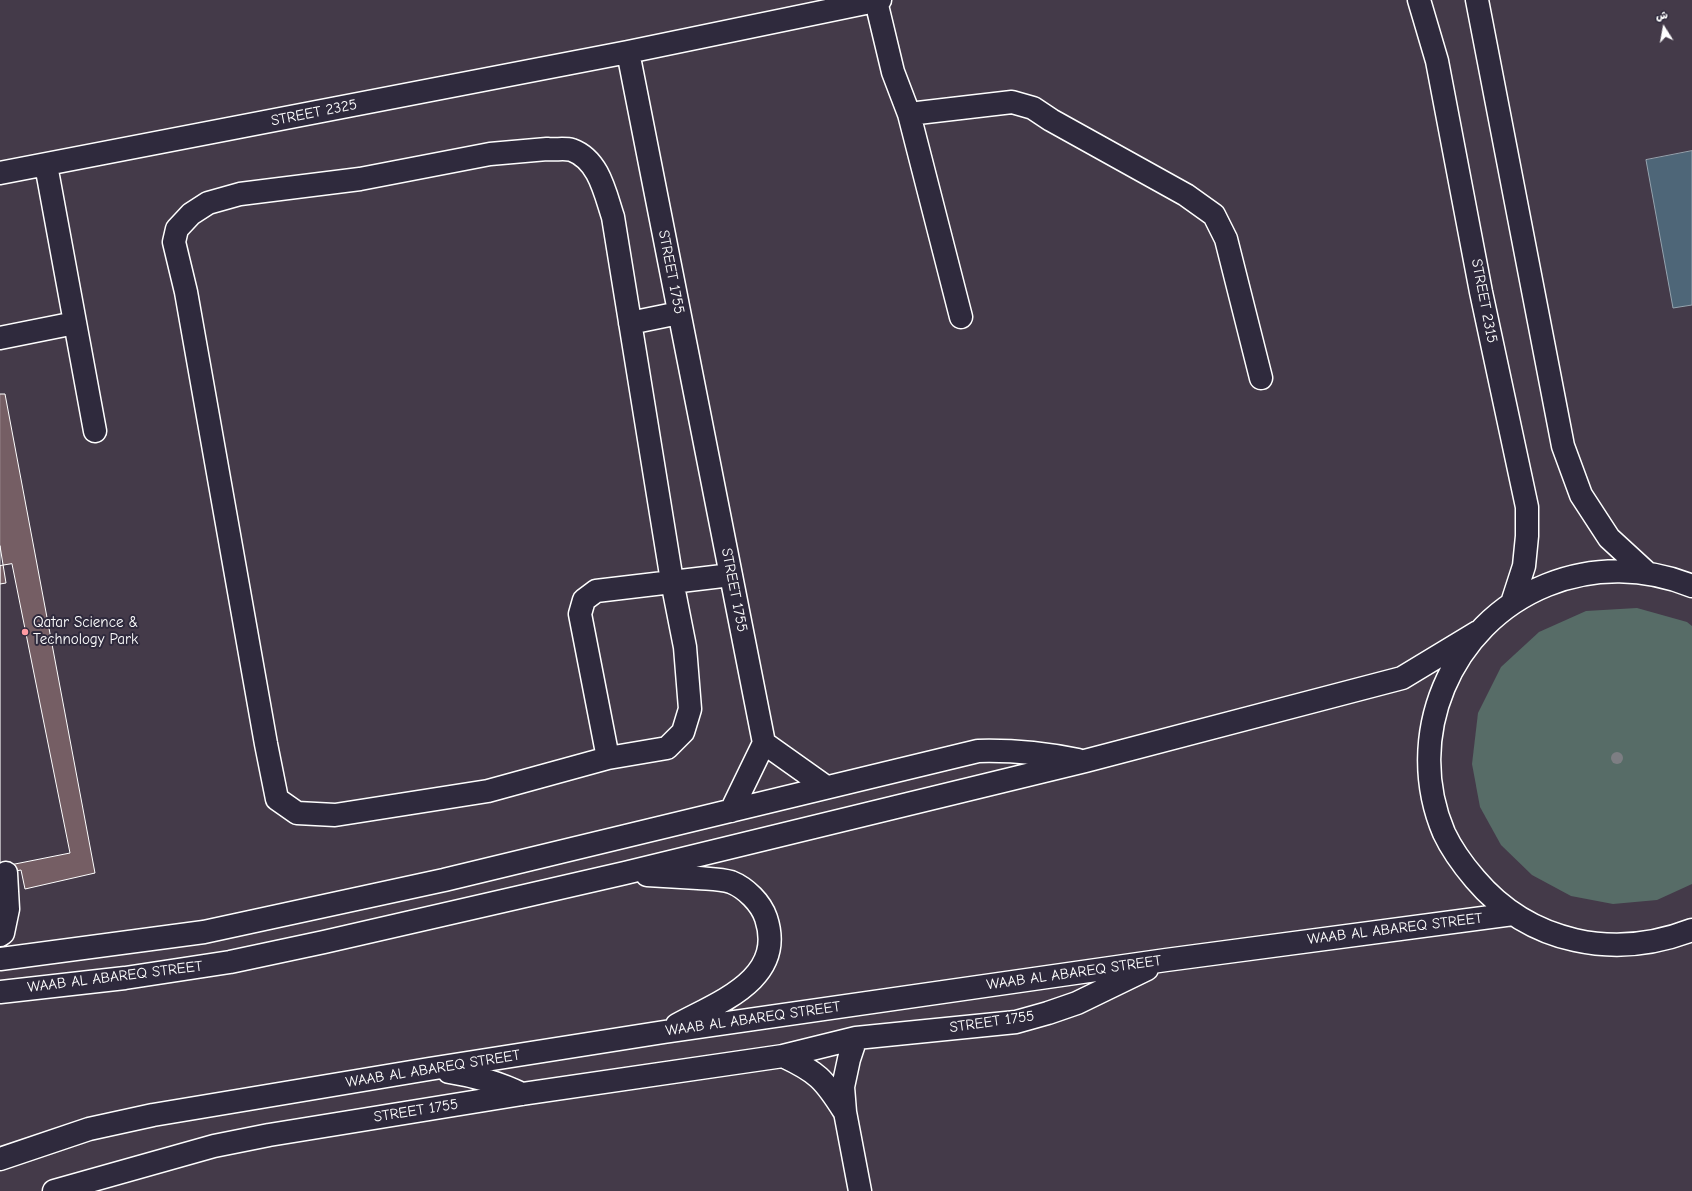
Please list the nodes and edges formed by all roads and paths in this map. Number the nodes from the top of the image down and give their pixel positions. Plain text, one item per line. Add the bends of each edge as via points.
1 (878, 0) edge
2 (1419, 0) edge
3 (1477, 0) edge
4 (628, 52) junction
5 (909, 114) junction
6 (46, 165) junction
7 (0, 174) edge
8 (679, 313) junction
9 (961, 317) dead end
10 (75, 323) junction
11 (630, 323) junction
12 (0, 338) edge
13 (1261, 378) dead end
14 (95, 431) dead end
15 (1646, 572) junction
16 (731, 575) junction
17 (672, 582) junction
18 (1692, 586) edge
19 (1512, 603) junction
20 (1478, 632) junction
21 (764, 743) junction
22 (608, 758) junction
23 (1085, 761) junction
24 (826, 787) junction
25 (731, 811) junction
26 (6, 873) dead end
27 (625, 873) junction
28 (1513, 914) junction
29 (1692, 930) edge
30 (0, 935) edge
31 (0, 959) edge
32 (1166, 960) junction
33 (0, 992) edge
34 (664, 1032) junction
35 (856, 1038) junction
36 (783, 1056) junction
37 (429, 1069) junction
38 (522, 1094) junction
39 (845, 1112) junction
40 (89, 1129) junction
41 (0, 1146) edge
42 (0, 1159) edge
43 (54, 1191) edge
44 (860, 1191) edge

1 - 4 street
1 - 5 street via 893,72
2 - 19 street, STREET 2315 via 1437,61 1481,292 1526,507 1524,566
3 - 15 street via 1563,446 1581,495 1609,538
4 - 6 street, STREET 2325
4 - 8 street, STREET 1755
5 - 9 street
5 - 13 street via 1012,102 1033,108 1186,195 1214,215 1226,239
6 - 7 street, STREET 2325
6 - 10 street
8 - 11 street
8 - 16 street, STREET 1755
10 - 12 street
10 - 14 street
11 - 17 street
11 - 22 street via 613,217 597,172 586,158 571,150 547,149 490,154 360,178 240,194 208,203 191,214 177,229 174,242 186,292 277,799 297,813 336,815 488,792
15 - 18 street
15 - 19 street via 1611,571 1562,579 1536,589
16 - 17 street
16 - 21 street, STREET 1755
17 - 22 street via 685,646 690,709 683,732 667,748
17 - 22 street via 596,591 584,600 580,614
19 - 20 street
20 - 23 street, WAAB AL ABAREQ STREET via 1402,678
20 - 28 street via 1456,661 1441,693 1432,728 1430,771 1434,799 1444,833 1462,864 1485,892
21 - 24 street
21 - 25 street
23 - 24 street via 1010,750 978,751
23 - 27 street, WAAB AL ABAREQ STREET
24 - 25 street
25 - 31 street via 444,880 204,932
26 - 30 street via 8,909
27 - 33 street, WAAB AL ABAREQ STREET via 230,962 125,978
27 - 34 street via 731,882 757,902 769,926 770,945 765,962 756,976 739,992
28 - 29 street via 1542,930 1573,940 1606,945 1638,944 1671,938
28 - 32 street, WAAB AL ABAREQ STREET
32 - 34 street, WAAB AL ABAREQ STREET
32 - 35 street, STREET 1755 via 1077,1003 1016,1022
34 - 37 street, WAAB AL ABAREQ STREET
35 - 36 street, STREET 1755
35 - 39 street via 843,1087
36 - 38 street, STREET 1755
36 - 39 street via 818,1076
37 - 38 street via 494,1081
37 - 40 street, WAAB AL ABAREQ STREET via 153,1115
38 - 43 street, STREET 1755 via 214,1146
39 - 44 street
40 - 41 street
40 - 42 street, WAAB AL ABAREQ STREET

